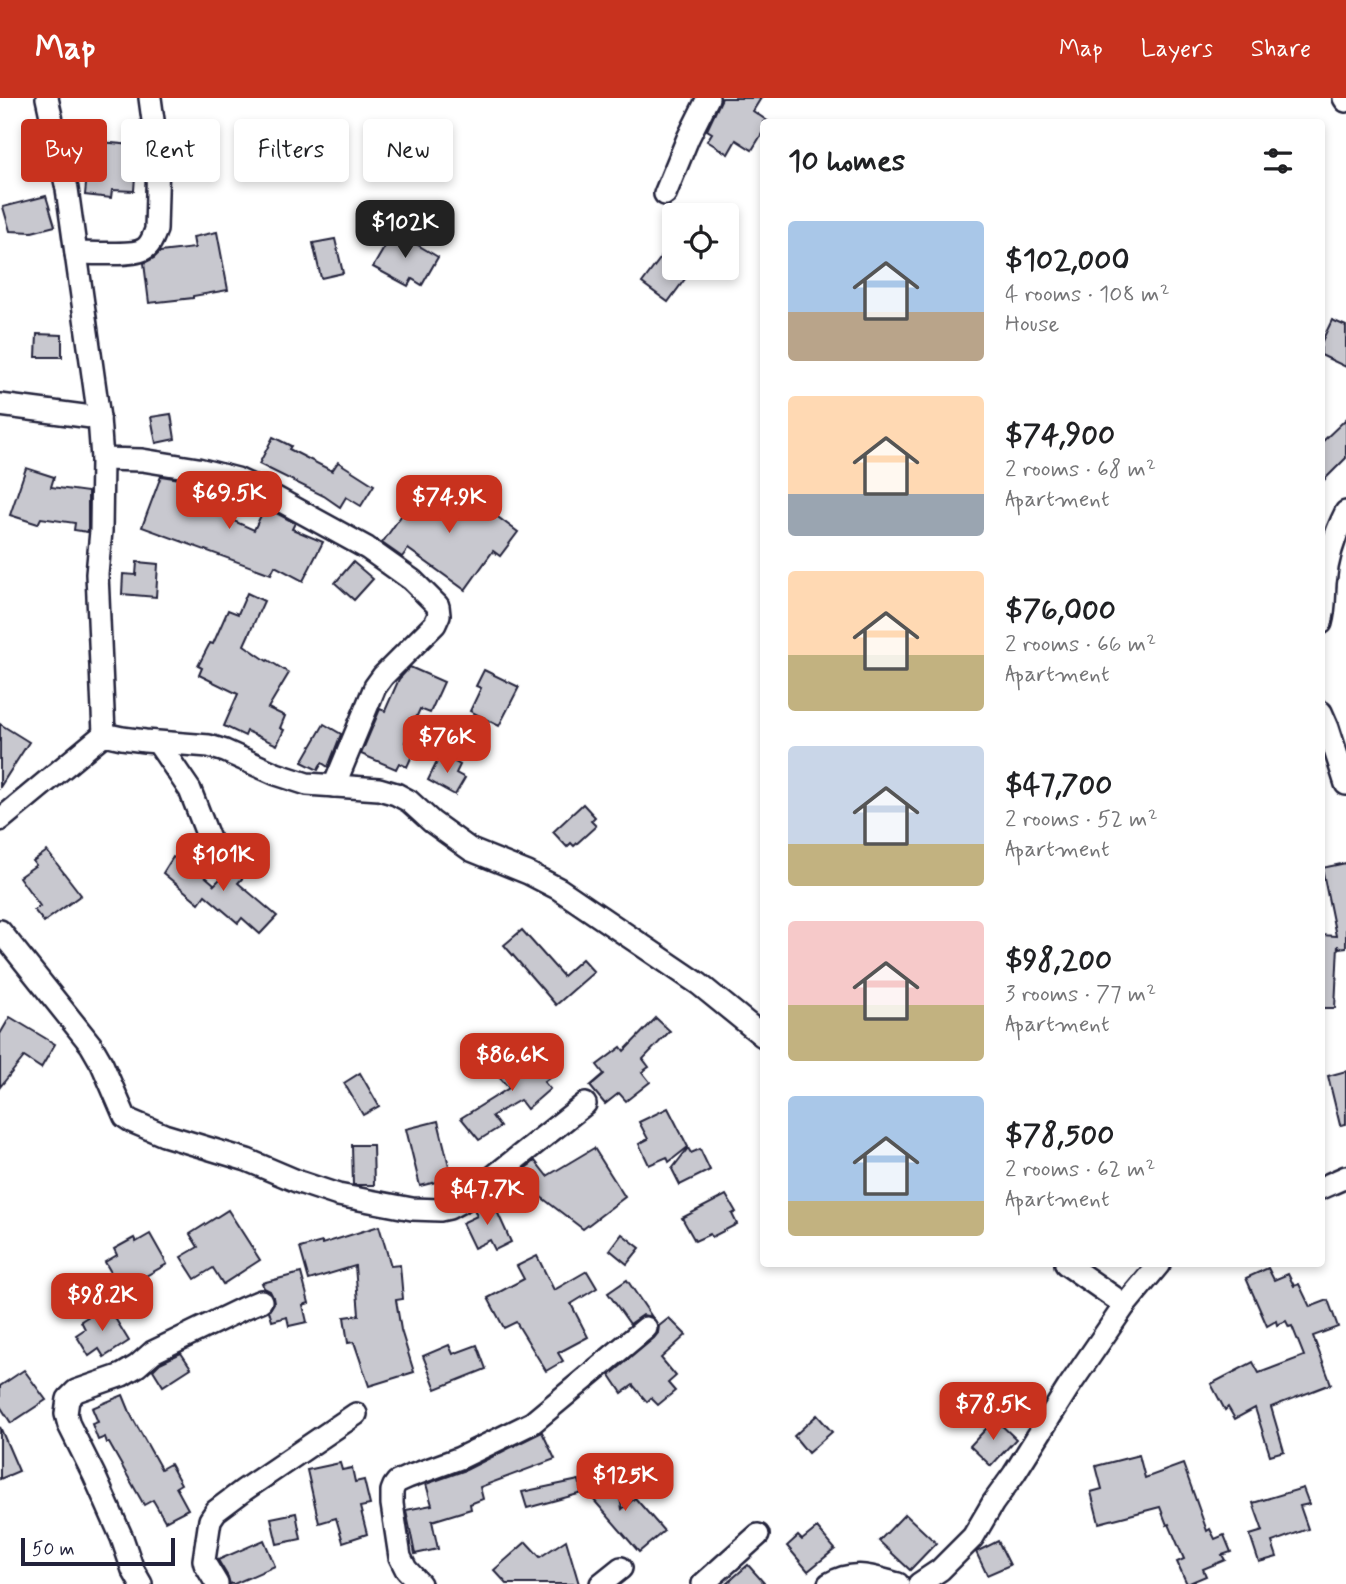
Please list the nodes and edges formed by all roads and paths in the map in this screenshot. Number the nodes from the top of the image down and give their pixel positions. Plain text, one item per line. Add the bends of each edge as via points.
1 (47, 98) edge
2 (150, 98) edge
3 (708, 98) edge
4 (665, 194) dead end
5 (76, 253) junction
6 (0, 405) edge
7 (99, 418) junction
8 (102, 459) junction
9 (1346, 512) edge
10 (1325, 581) edge
11 (1325, 721) edge
12 (104, 734) junction
13 (158, 743) junction
14 (1346, 784) edge
15 (334, 786) junction
16 (0, 820) edge
17 (218, 862) dead end
18 (0, 931) edge
19 (760, 1034) edge
20 (585, 1104) dead end
21 (1346, 1177) edge
22 (1325, 1186) edge
23 (1070, 1267) edge
24 (1156, 1267) edge
25 (261, 1301) dead end
26 (1125, 1305) junction
27 (646, 1328) dead end
28 (356, 1414) dead end
29 (758, 1535) dead end
30 (621, 1567) dead end
31 (141, 1584) edge
32 (217, 1584) edge
33 (420, 1584) edge
34 (601, 1584) edge
35 (703, 1584) edge
36 (829, 1584) edge
37 (898, 1584) edge
38 (919, 1584) edge

1 - 5 street
2 - 5 street via 158,157 152,241 135,252
3 - 4 street
5 - 7 street
6 - 7 street
7 - 8 street
8 - 12 street via 97,574
8 - 15 street via 142,460 237,479 367,548 412,580 438,606 435,624 375,687
9 - 10 street via 1331,548
11 - 14 street
12 - 13 street
12 - 16 street
13 - 15 street via 217,748 276,774 307,784
13 - 17 street via 190,790
15 - 19 street via 379,789 402,797 471,850 559,889 699,984
18 - 20 street via 91,1045 128,1120 247,1160 318,1190 412,1209 449,1208
21 - 22 street
23 - 26 street
24 - 26 street
25 - 31 street via 153,1352 122,1375 76,1391 68,1399 69,1425
26 - 38 street via 973,1537
27 - 33 street via 532,1423 397,1482 391,1504 400,1557
28 - 32 street via 216,1511 210,1520 204,1560
29 - 35 street
30 - 34 street
36 - 37 street via 860,1574

